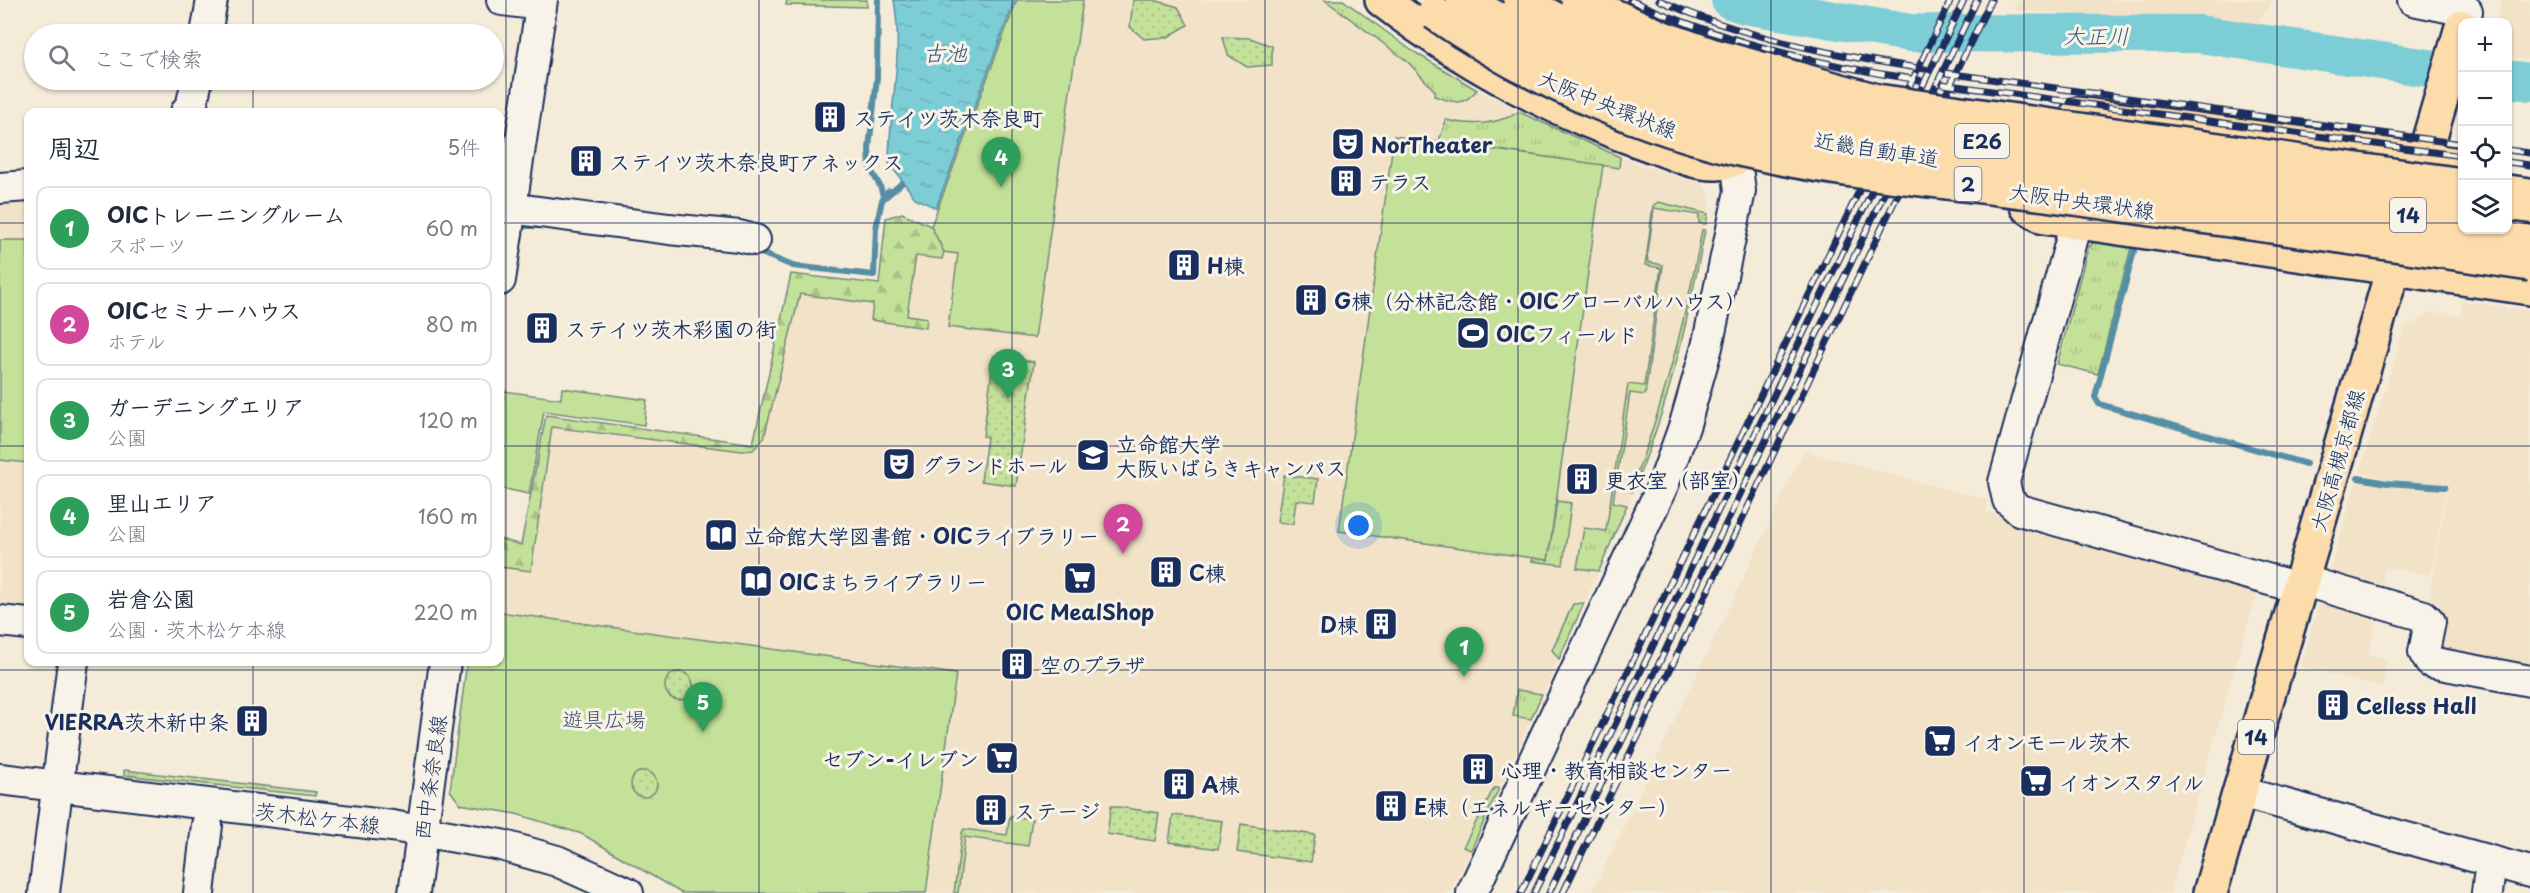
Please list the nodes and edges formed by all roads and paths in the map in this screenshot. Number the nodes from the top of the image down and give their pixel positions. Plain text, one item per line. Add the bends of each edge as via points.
1 (212, 0) edge
2 (502, 0) edge
3 (1382, 0) edge
4 (1520, 0) edge
5 (1578, 0) edge
6 (1614, 0) edge
7 (2413, 0) edge
8 (541, 3) edge
9 (1438, 4) edge
10 (2458, 19) edge
11 (208, 24) edge
12 (2458, 41) edge
13 (195, 90) edge
14 (189, 108) edge
15 (1736, 159) junction
16 (2423, 160) junction
17 (2458, 164) edge
18 (2512, 172) edge
19 (2530, 174) edge
20 (2458, 184) edge
21 (24, 186) edge
22 (0, 188) edge
23 (2512, 193) edge
24 (2530, 195) edge
25 (2458, 207) edge
26 (509, 208) junction
27 (2512, 215) edge
28 (2530, 218) edge
29 (2076, 223) junction
30 (754, 240) dead end
31 (2530, 242) edge
32 (504, 247) edge
33 (2530, 264) edge
34 (2393, 269) junction
35 (2530, 288) edge
36 (2300, 584) junction
37 (0, 621) edge
38 (24, 624) edge
39 (73, 666) edge
40 (443, 666) edge
41 (2530, 681) edge
42 (0, 779) edge
43 (58, 785) junction
44 (2240, 792) junction
45 (207, 825) dead end
46 (421, 832) junction
47 (2491, 862) junction
48 (2530, 872) edge
49 (571, 881) edge
50 (44, 893) edge
51 (199, 893) edge
52 (414, 893) edge
53 (628, 893) edge
54 (1472, 893) edge
55 (2210, 893) edge
56 (2487, 893) edge

1 - 11 street
2 - 8 street
3 - 15 main road via 1474,63 1577,117 1699,162
4 - 25 main road, 近畿自動車道 / E26, bridge via 1600,42 1667,69 1786,104 1869,123
5 - 20 main road, bridge via 1714,56 1877,101
6 - 15 main road via 1695,39 1754,59 1766,69 1772,91 1768,117 1752,148
7 - 10 street
8 - 26 street
9 - 31 main road, 近畿自動車道 / E26, bridge via 1586,68 1721,116 1790,133 1996,167
9 - 33 main road, 大阪中央環状線 / 2, bridge via 1524,67 1600,103 1696,138 1757,153
12 - 16 main road, 大阪高槻京都線 / 14
13 - 14 street
15 - 54 street via 1740,190 1707,346 1674,457
16 - 17 main road
16 - 29 main road via 2069,112 2040,129 2024,150 2020,184 2027,206 2044,217
16 - 34 main road, 大阪高槻京都線 / 14
18 - 19 main road
21 - 22 street
23 - 24 main road
26 - 30 street
26 - 32 street
27 - 28 main road
29 - 34 main road
29 - 36 street via 2004,482 2008,500 2019,510
34 - 35 main road
34 - 36 main road, 大阪高槻京都線 / 14
36 - 41 street via 2424,616 2430,622 2424,652 2430,662
36 - 44 main road, 大阪高槻京都線 / 14
37 - 38 street
39 - 43 street
40 - 46 street, 西中条奈良線
42 - 43 street, 茨木松ケ本線
43 - 46 street, 茨木松ケ本線
43 - 50 street
44 - 47 street
44 - 55 main road, 大阪高槻京都線 / 14
45 - 51 street
46 - 49 street, 茨木松ケ本線 via 519,849
46 - 52 street, 西中条奈良線
47 - 48 street
47 - 56 street
49 - 53 street, 茨木松ケ本線

